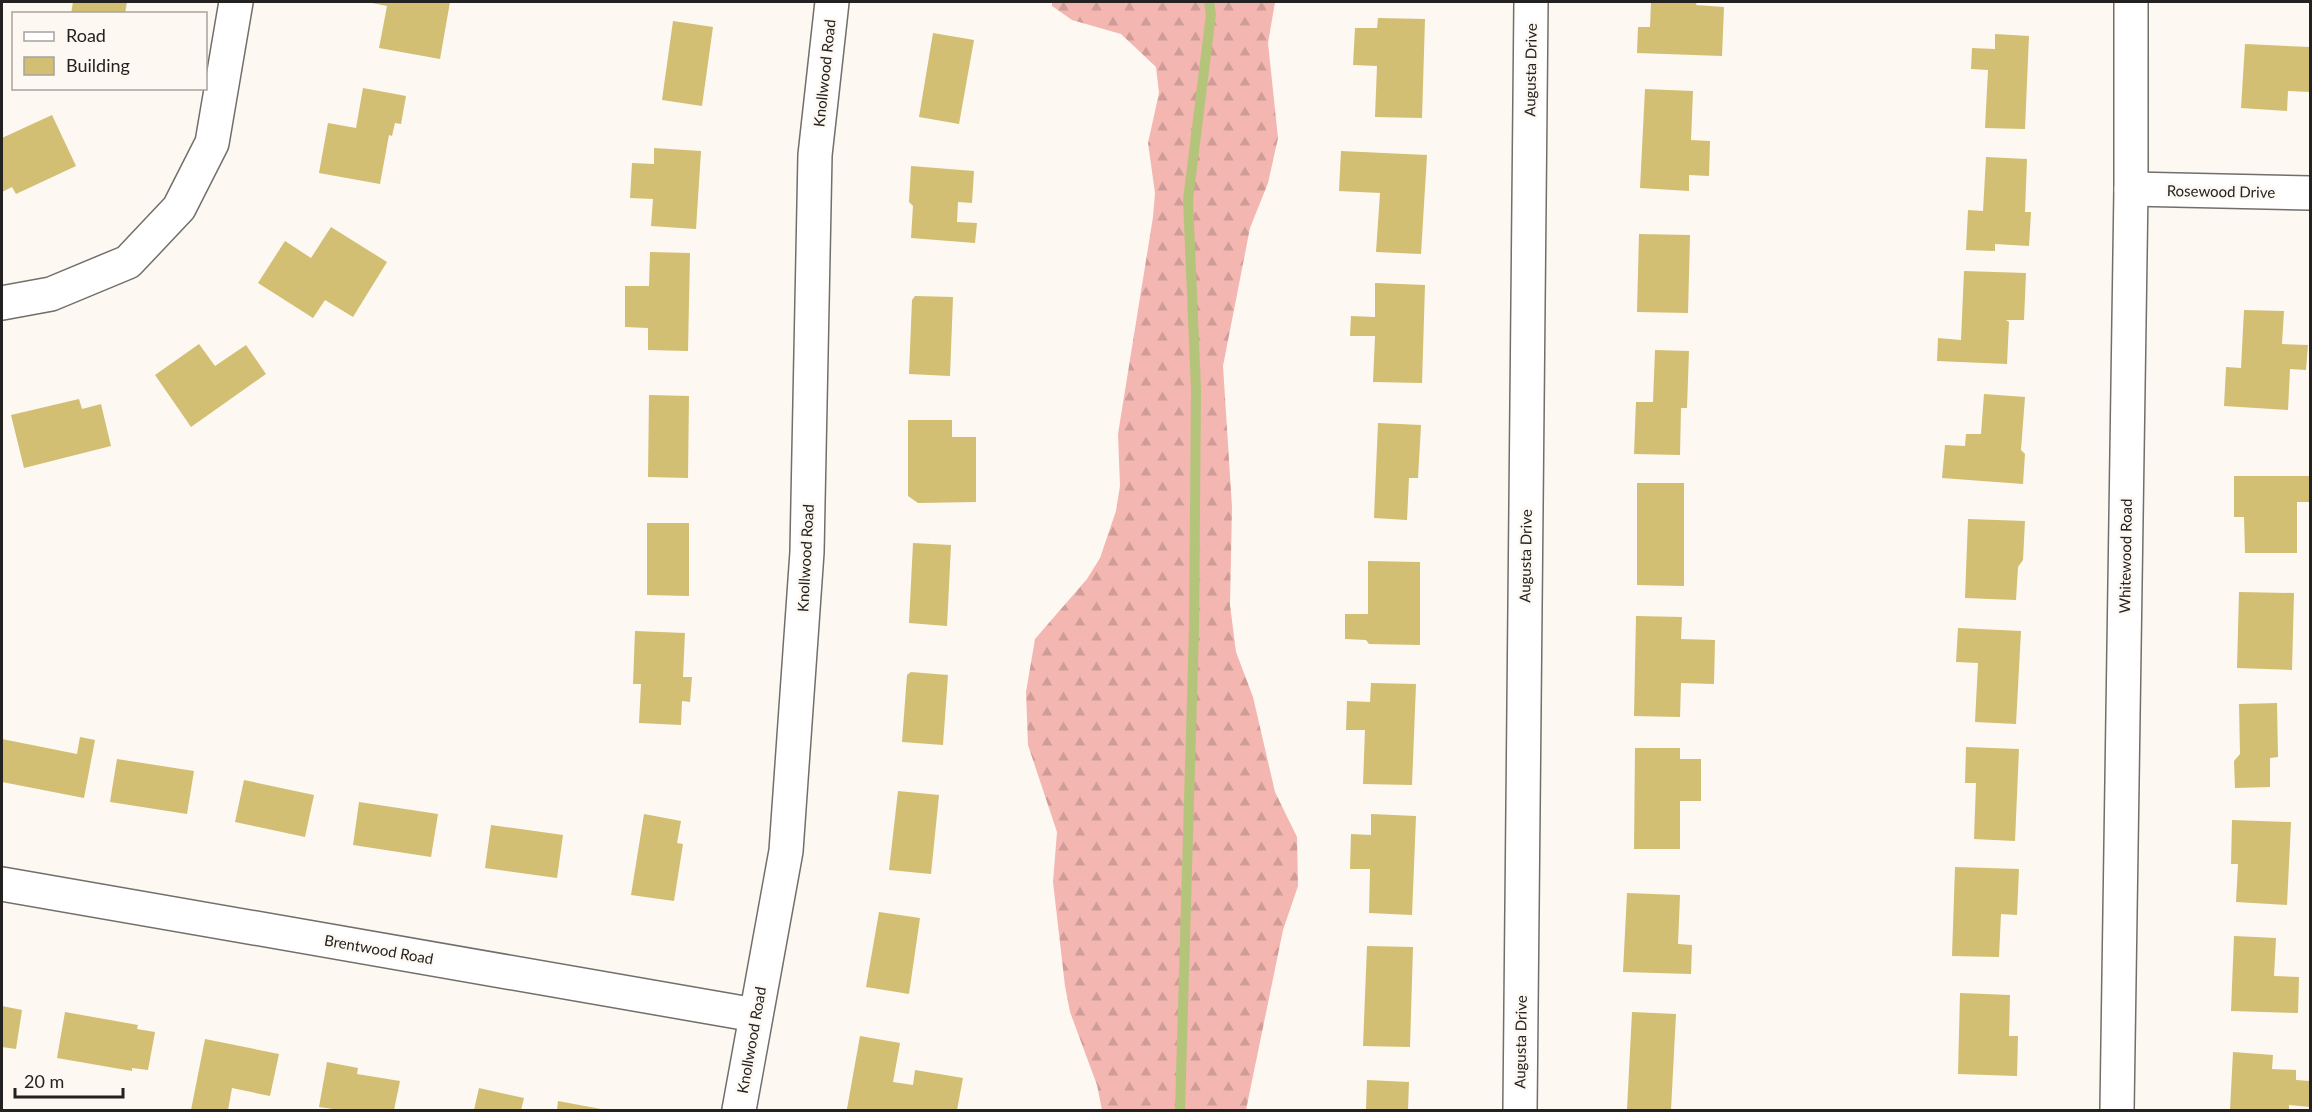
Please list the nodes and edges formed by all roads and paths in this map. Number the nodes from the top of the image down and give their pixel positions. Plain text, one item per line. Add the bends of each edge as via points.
1 (236, 2) edge
2 (832, 2) edge
3 (1531, 2) edge
4 (2130, 2) edge
5 (2131, 189) junction
6 (2310, 193) edge
7 (2, 303) edge
8 (2, 884) edge
9 (755, 1015) junction
10 (739, 1110) edge
11 (1520, 1110) edge
12 (2117, 1110) edge

1 - 7 street via 212,143 179,208 128,262 51,294
2 - 9 street, Knollwood Road via 815,155 807,552 786,851
3 - 11 street, Augusta Drive
4 - 5 street, Whitewood Road
5 - 6 street, Rosewood Drive
5 - 12 street, Whitewood Road
8 - 9 street, Brentwood Road
9 - 10 street, Knollwood Road

